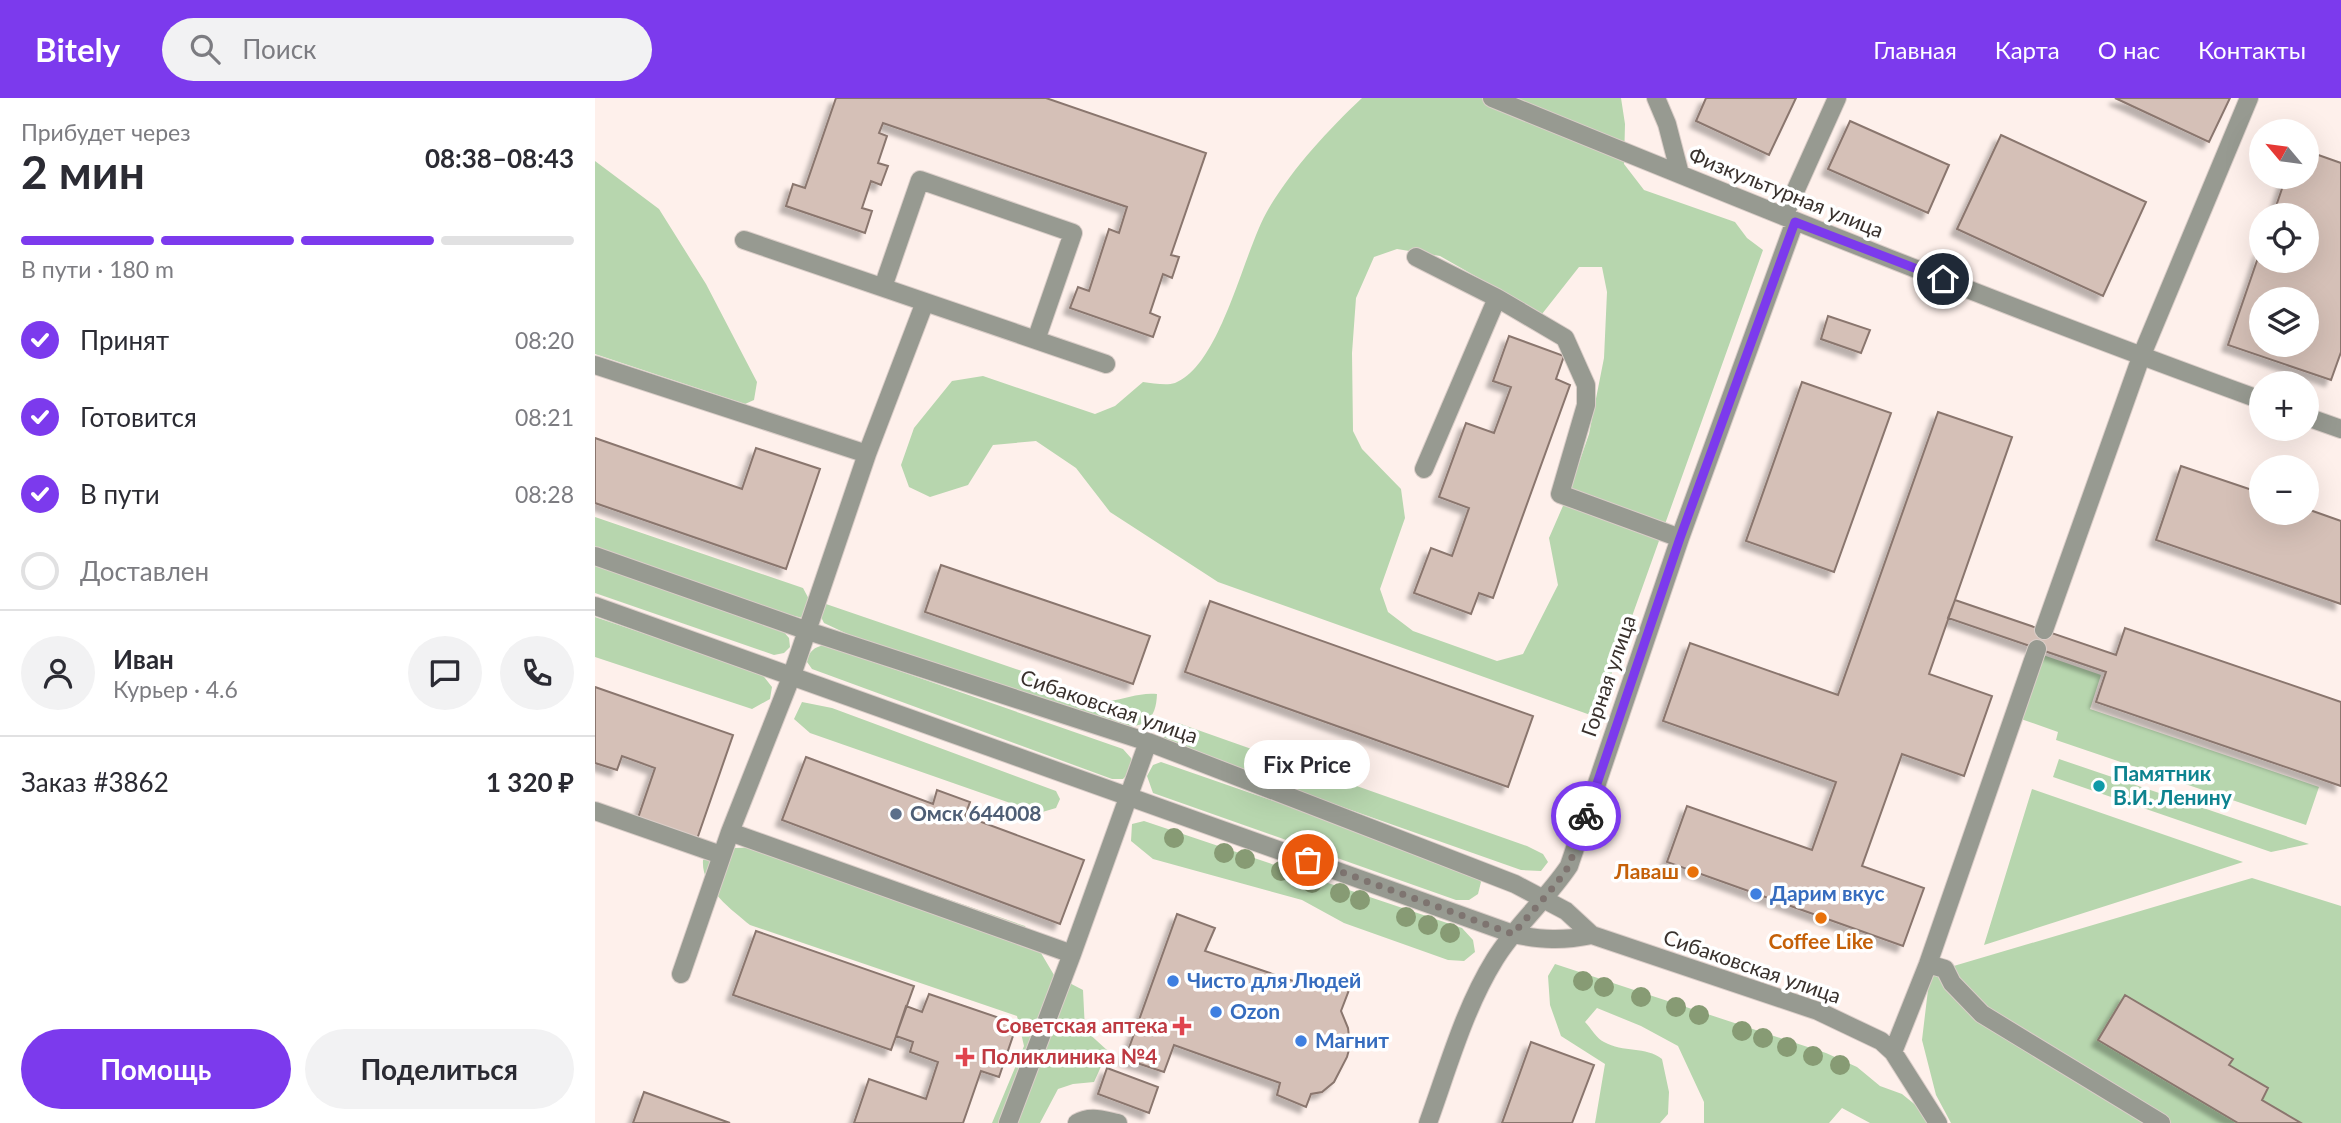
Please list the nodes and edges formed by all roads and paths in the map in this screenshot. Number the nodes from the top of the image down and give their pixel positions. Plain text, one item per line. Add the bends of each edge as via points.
1 (1492, 98) edge
2 (1656, 98) edge
3 (1837, 98) edge
4 (2249, 98) edge
5 (1680, 174) junction
6 (1789, 219) junction
7 (744, 240) dead end
8 (1416, 257) dead end
9 (883, 287) junction
10 (1497, 298) junction
11 (925, 302) junction
12 (1036, 340) junction
13 (2141, 356) junction
14 (1106, 364) dead end
15 (595, 365) edge
16 (2249, 396) edge
17 (2319, 421) edge
18 (2341, 429) edge
19 (867, 454) junction
20 (1424, 469) dead end
21 (1680, 538) junction
22 (595, 556) edge
23 (595, 606) edge
24 (2044, 630) dead end
25 (807, 631) junction
26 (2037, 649) dead end
27 (792, 675) junction
28 (1147, 742) junction
29 (1129, 796) junction
30 (595, 811) edge
31 (730, 832) junction
32 (722, 855) junction
33 (1544, 898) junction
34 (1513, 934) junction
35 (1592, 935) junction
36 (1072, 954) junction
37 (1928, 964) junction
38 (681, 974) dead end
39 (1893, 1052) junction
40 (1007, 1123) edge
41 (1077, 1123) edge
42 (1118, 1123) edge
43 (1428, 1123) edge
44 (1938, 1123) edge
45 (2161, 1123) edge

1 - 5 street, Физкультурная улица
2 - 5 street
3 - 6 street, Горная улица
4 - 13 street
5 - 6 street, Физкультурная улица
6 - 13 street, Физкультурная улица
6 - 21 street, Горная улица
7 - 9 street
8 - 10 street
9 - 11 street
9 - 12 street via 920,180 1073,233
10 - 20 street
10 - 21 street via 1565,338 1586,385 1586,405 1560,494
11 - 12 street
11 - 19 street
12 - 14 street
13 - 16 street, Физкультурная улица
13 - 24 street
15 - 19 street
17 - 18 street
19 - 25 street
21 - 33 street, Горная улица via 1569,866
22 - 25 street, Сибаковская улица
23 - 27 street, Сибаковская улица
25 - 27 street
25 - 28 street, Сибаковская улица
26 - 37 street
27 - 29 street, Сибаковская улица
27 - 31 street
28 - 29 street
28 - 33 street, Сибаковская улица
29 - 34 street, Сибаковская улица
29 - 36 street
30 - 32 street
31 - 32 street
31 - 36 street
32 - 38 street
33 - 34 street, Горная улица
33 - 35 street, Сибаковская улица
34 - 35 street, Сибаковская улица via 1544,940
34 - 43 street, Горная улица via 1475,996
35 - 39 street, Сибаковская улица via 1818,1011 1881,1041
36 - 40 street
37 - 39 street
37 - 45 street via 1945,969 1982,1014
39 - 44 street
41 - 42 street via 1098,1118

